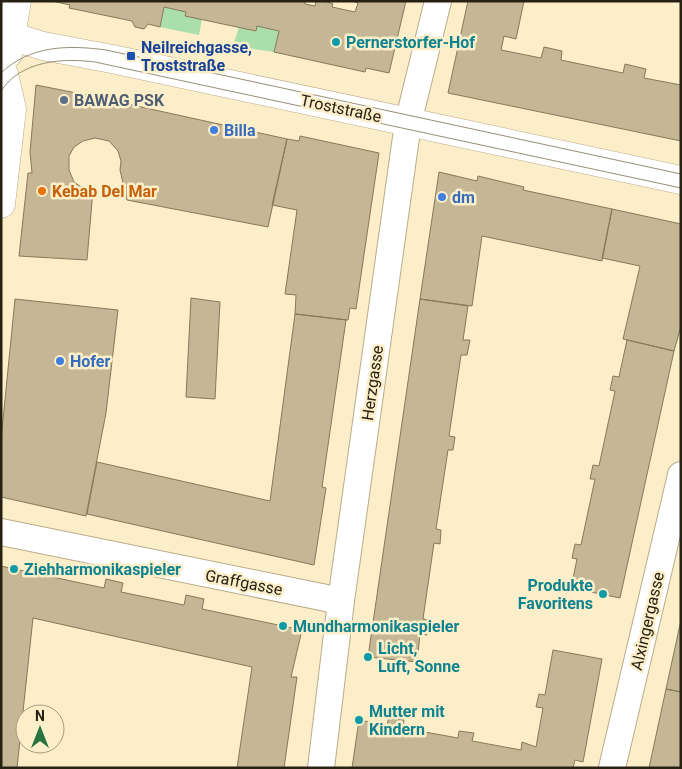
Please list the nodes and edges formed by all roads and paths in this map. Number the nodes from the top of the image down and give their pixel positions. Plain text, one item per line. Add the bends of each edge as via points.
1 (17, 1) edge
2 (438, 1) edge
3 (7, 34) edge
4 (3, 76) edge
5 (408, 123) junction
6 (681, 180) edge
7 (1, 204) edge
8 (681, 475) edge
9 (1, 532) edge
10 (341, 601) junction
11 (321, 768) edge
12 (612, 768) edge

1 - 3 street
2 - 5 street, Herzgasse
3 - 4 street
3 - 5 street, Troststraße via 43,46
4 - 7 street via 12,109
5 - 6 street, Troststraße
5 - 10 street, Herzgasse
8 - 12 street, Alxingergasse
9 - 10 street, Graffgasse
10 - 11 street, Herzgasse

